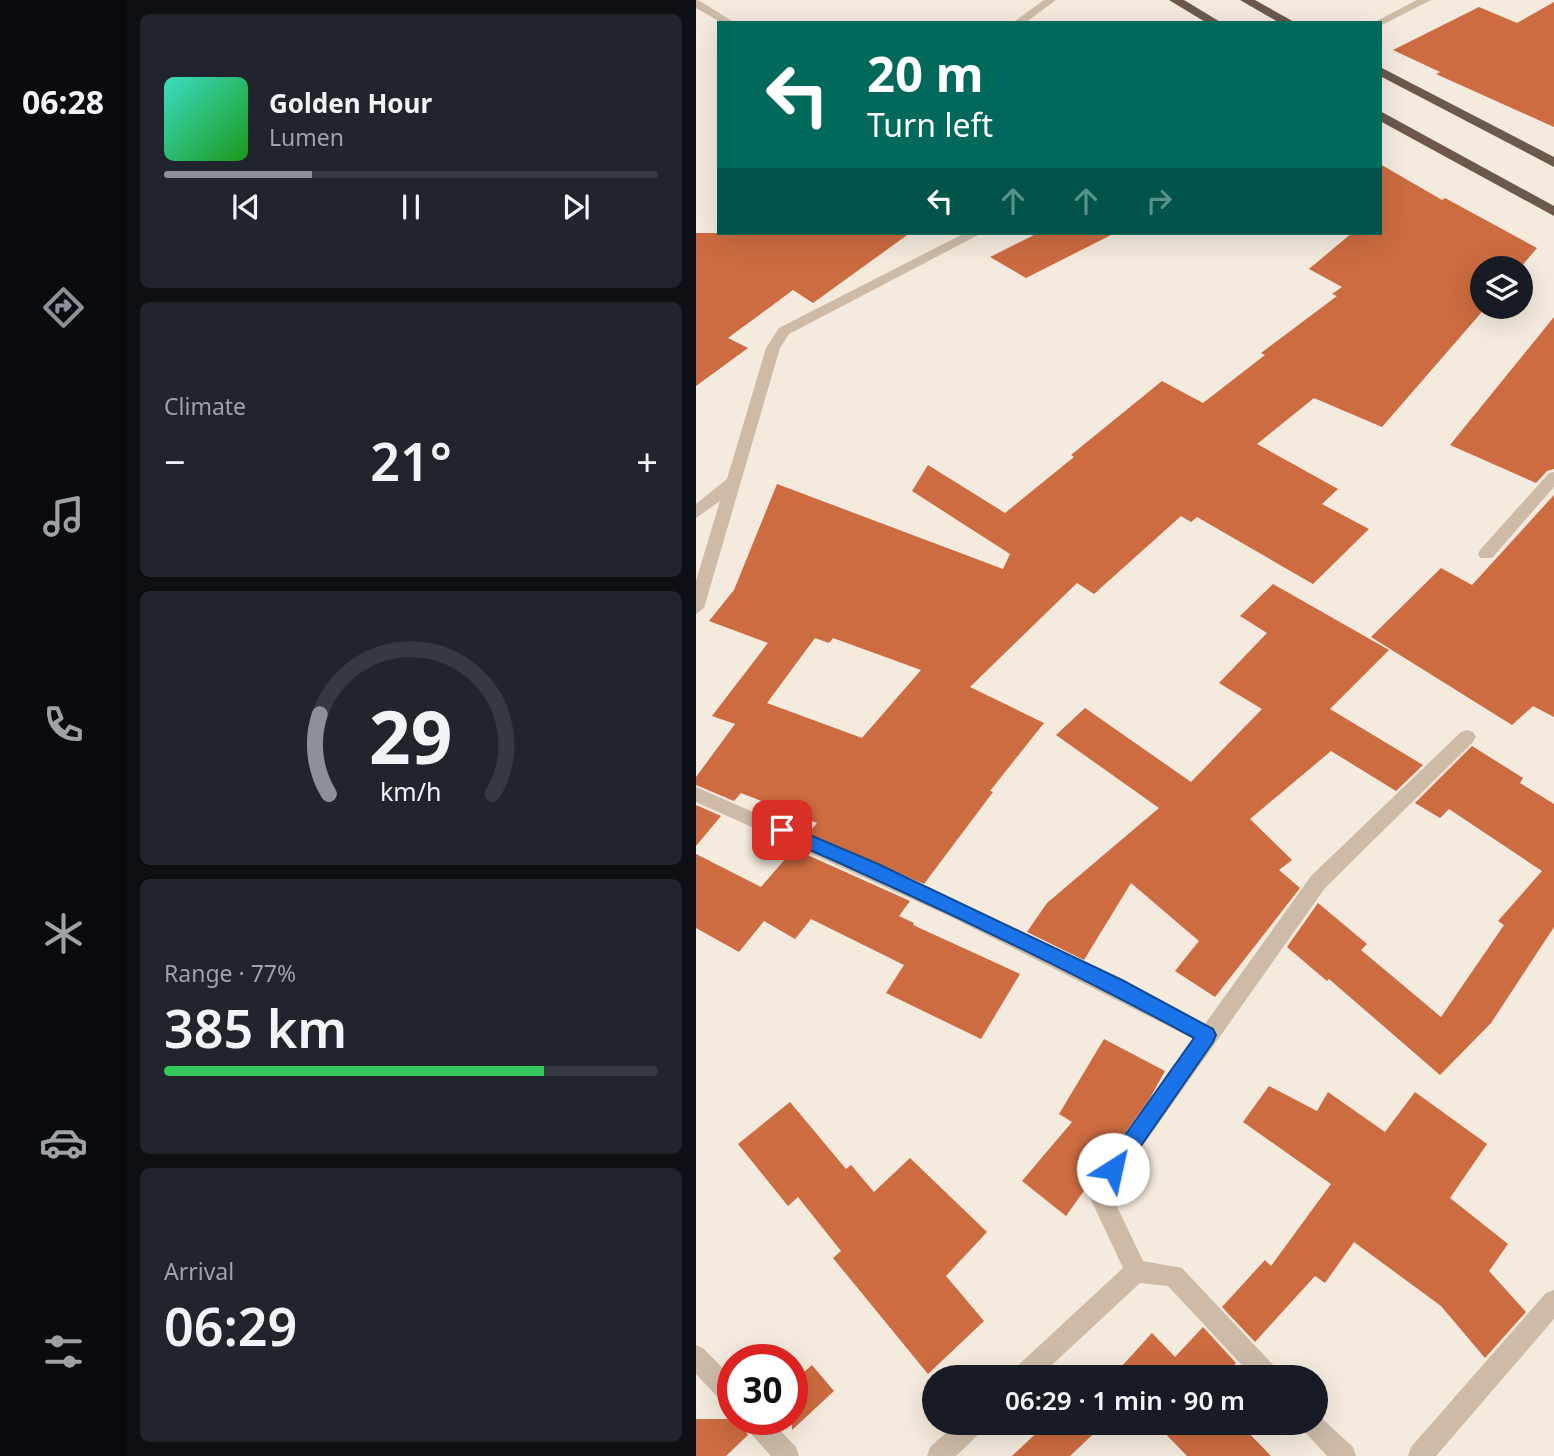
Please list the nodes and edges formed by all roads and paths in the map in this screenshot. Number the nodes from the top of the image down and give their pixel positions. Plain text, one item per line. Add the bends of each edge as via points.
1 (1051, 0) edge
2 (1175, 0) edge
3 (1246, 0) edge
4 (1426, 0) edge
5 (698, 2) edge
6 (727, 21) edge
7 (1020, 21) edge
8 (1212, 21) edge
9 (1286, 21) edge
10 (1382, 21) edge
11 (1382, 72) edge
12 (1382, 116) edge
13 (1554, 163) edge
14 (1554, 212) edge
15 (971, 235) edge
16 (1554, 477) edge
17 (733, 482) junction
18 (696, 512) edge
19 (1486, 555) dead end
20 (696, 608) edge
21 (1467, 737) dead end
22 (696, 794) edge
23 (1206, 1035) junction
24 (1136, 1271) junction
25 (1554, 1301) edge
26 (696, 1357) edge
27 (1035, 1365) edge
28 (1258, 1365) edge
29 (717, 1380) edge
30 (768, 1435) edge
31 (961, 1435) edge
32 (1324, 1435) edge
33 (787, 1456) edge
34 (939, 1456) edge
35 (1344, 1456) edge
36 (1420, 1456) edge

1 - 7 street
2 - 8 highway
3 - 9 highway
4 - 10 street
5 - 6 street
11 - 13 highway
12 - 14 highway
15 - 17 street via 785,331 773,348
16 - 19 street
17 - 18 street
17 - 20 street
21 - 23 street via 1318,882
22 - 23 street via 872,869
23 - 24 street via 1098,1191
24 - 27 street
24 - 28 street via 1174,1276
25 - 36 street
26 - 29 street
30 - 33 street
31 - 34 street
32 - 35 street

